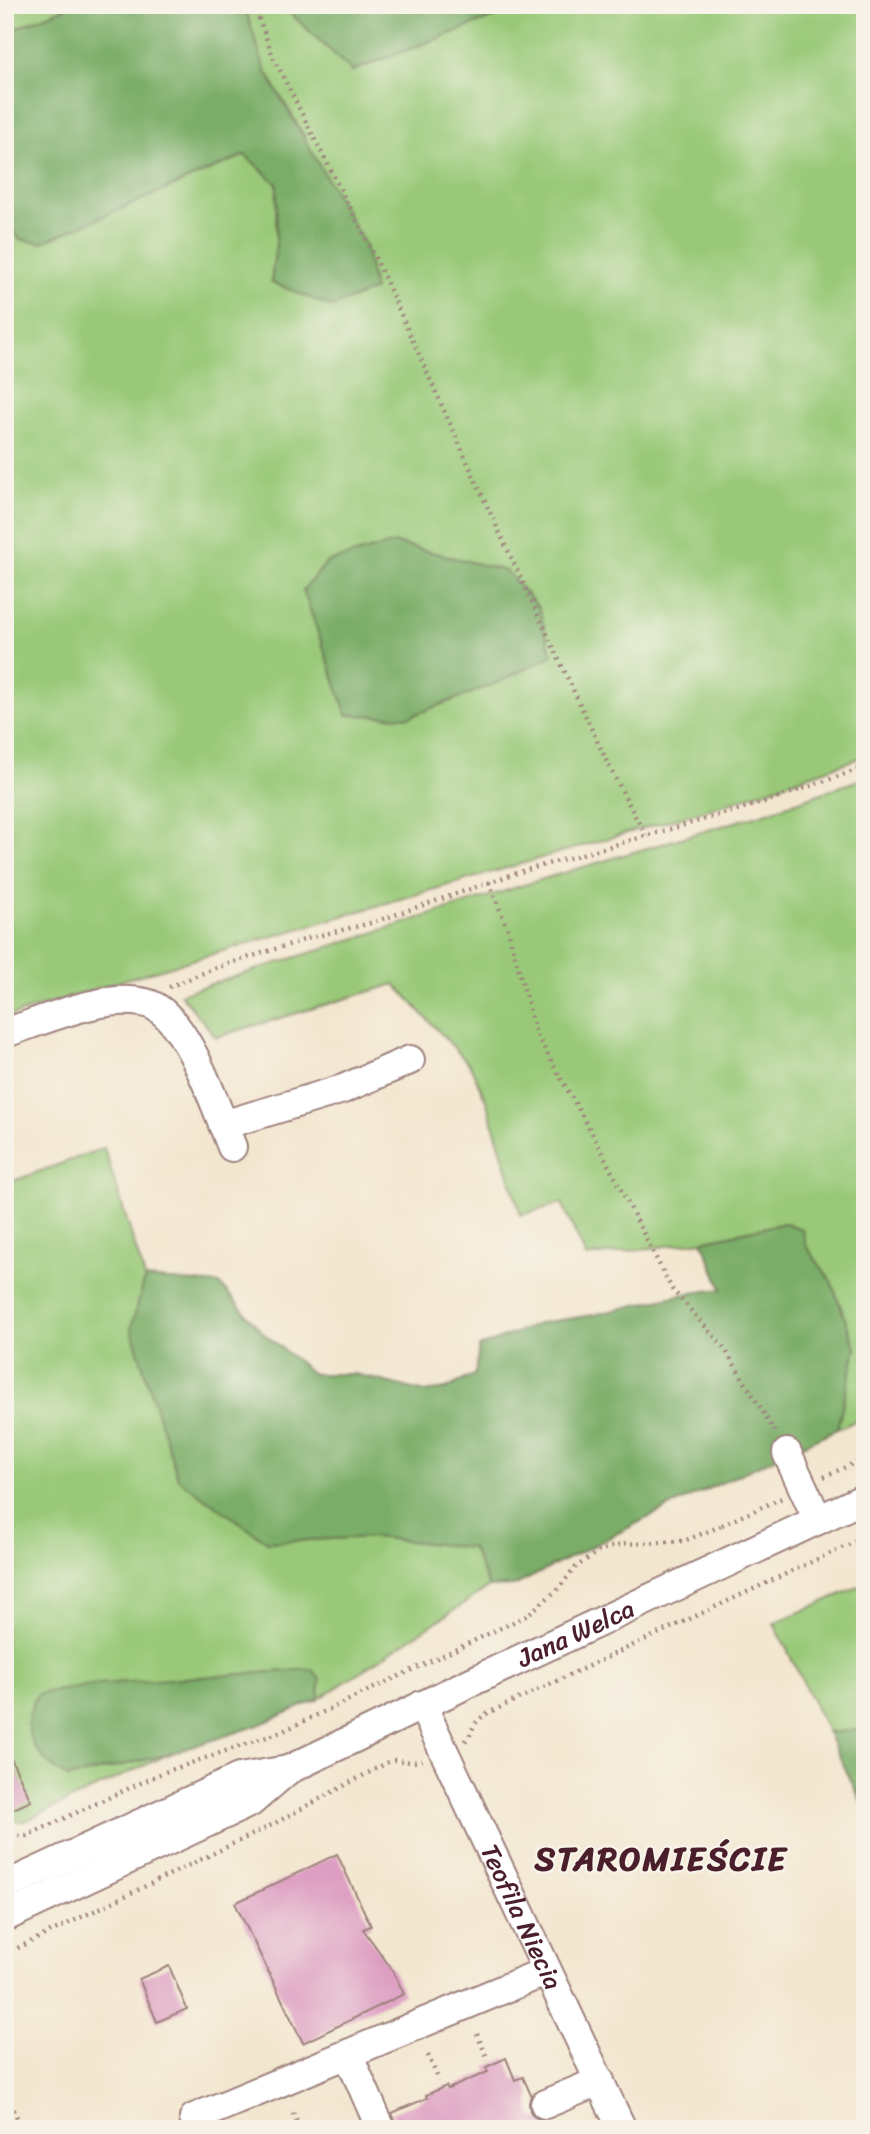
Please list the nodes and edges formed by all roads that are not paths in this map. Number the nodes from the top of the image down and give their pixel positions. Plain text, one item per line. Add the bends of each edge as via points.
1 (5, 1033) edge
2 (410, 1060) dead end
3 (787, 1452) road end
4 (865, 1499) edge
5 (818, 1520) junction
6 (422, 1705) junction
7 (288, 1770) junction
8 (5, 1886) edge
9 (8, 1909) edge
10 (547, 1971) junction
11 (348, 2054) junction
12 (600, 2081) junction
13 (545, 2104) dead end
14 (194, 2118) dead end
15 (381, 2129) edge
16 (622, 2129) edge

1 - 2 street via 116,1000 148,1003 172,1020 187,1040 227,1136
3 - 5 street
4 - 5 street, Jana Welca
5 - 6 street, Jana Welca
6 - 7 street, Jana Welca
6 - 10 street, Teofila Niecia
7 - 8 street, Jana Welca via 239,1779
7 - 9 street, Jana Welca via 251,1802
10 - 11 street
10 - 12 street, Teofila Niecia
11 - 14 street
11 - 15 street
12 - 13 street
12 - 16 street, Teofila Niecia

